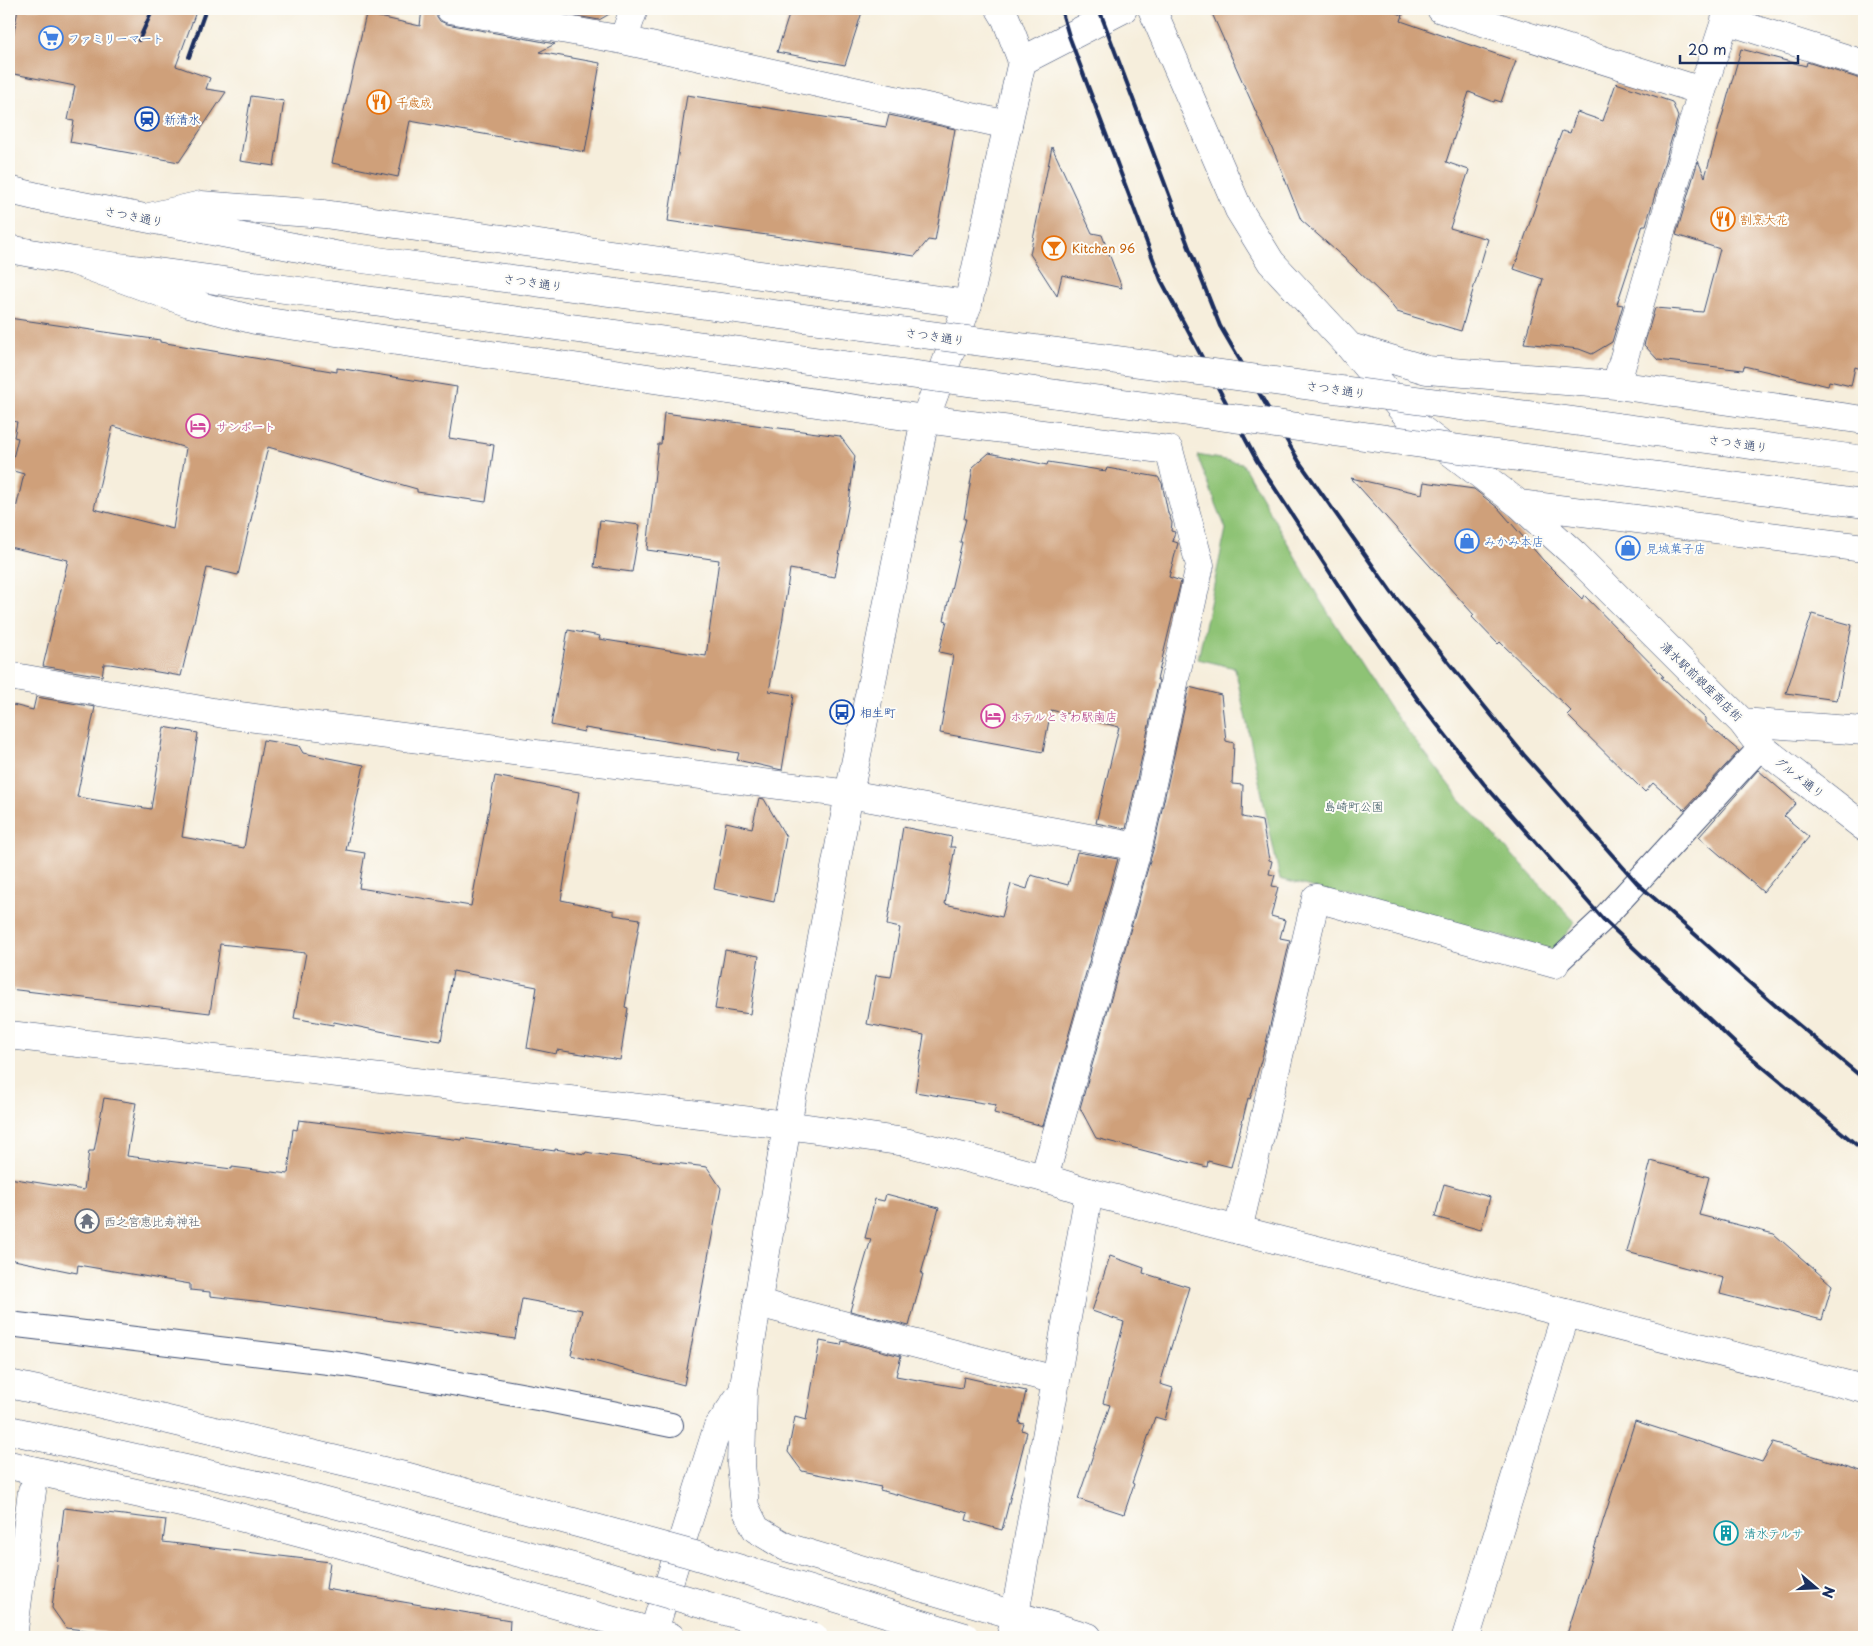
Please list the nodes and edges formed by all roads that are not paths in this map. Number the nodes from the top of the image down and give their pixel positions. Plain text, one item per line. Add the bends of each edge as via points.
1 (450, 9) edge
2 (634, 9) edge
3 (1000, 9) edge
4 (1123, 9) edge
5 (1152, 9) edge
6 (1441, 9) edge
7 (1727, 14) edge
8 (623, 40) junction
9 (1022, 61) junction
10 (1864, 64) edge
11 (1702, 91) junction
12 (1008, 126) junction
13 (9, 190) edge
14 (145, 218) junction
15 (9, 249) edge
16 (74, 261) junction
17 (968, 304) junction
18 (1350, 347) junction
19 (1616, 385) junction
20 (925, 419) junction
21 (1864, 420) edge
22 (1864, 460) edge
23 (1519, 504) junction
24 (1864, 504) edge
25 (1864, 548) edge
26 (9, 676) edge
27 (1742, 722) junction
28 (1864, 731) edge
29 (1761, 747) junction
30 (849, 794) junction
31 (1864, 827) edge
32 (1138, 847) junction
33 (1556, 964) joint
34 (9, 1035) edge
35 (787, 1125) junction
36 (1044, 1178) junction
37 (1089, 1192) junction
38 (1238, 1230) junction
39 (758, 1303) junction
40 (1566, 1313) junction
41 (9, 1324) edge
42 (1056, 1380) junction
43 (9, 1384) edge
44 (1864, 1389) edge
45 (743, 1392) junction
46 (671, 1425) dead end
47 (9, 1430) edge
48 (9, 1465) edge
49 (32, 1491) dead end
50 (1013, 1626) edge
51 (659, 1635) edge
52 (13, 1637) edge
53 (814, 1637) edge
54 (965, 1637) edge
55 (1088, 1637) edge
56 (1466, 1637) edge

1 - 8 main road
2 - 8 main road
3 - 9 main road
4 - 9 main road
5 - 18 main road, 清水駅前銀座商店街 via 1239,210 1271,262
6 - 11 main road
7 - 10 main road
7 - 11 main road
8 - 12 main road
9 - 12 main road
11 - 19 main road
12 - 17 main road
13 - 14 main road, さつき通り
14 - 17 main road via 201,205 324,214
14 - 22 main road, さつき通り, bridge via 340,256
15 - 16 main road
16 - 20 main road via 189,303 255,320
16 - 24 main road, bridge
17 - 20 main road
18 - 19 main road via 1427,370
18 - 23 main road, 清水駅前銀座商店街 via 1414,424
19 - 21 main road
20 - 30 main road
20 - 32 main road via 1169,450 1200,565
23 - 25 main road
23 - 27 main road, 清水駅前銀座商店街 via 1574,554
26 - 30 main road via 224,714
27 - 28 main road, 清水駅前銀座商店街
27 - 29 main road, グルメ通り
29 - 31 main road, グルメ通り
29 - 33 street via 1603,918
30 - 32 main road
30 - 35 main road
32 - 36 main road
33 - 38 main road via 1316,898
34 - 35 main road
35 - 36 main road via 905,1142
35 - 39 main road
36 - 37 main road
37 - 38 main road
37 - 42 main road
38 - 40 main road
39 - 42 main road
39 - 45 main road
40 - 44 main road
40 - 56 main road
41 - 46 street via 345,1364
42 - 50 main road
43 - 54 main road, bridge via 405,1476 691,1554
45 - 50 main road via 741,1464 745,1506 756,1528 786,1547
45 - 51 main road via 717,1429
47 - 53 main road, bridge via 281,1490 592,1572
48 - 51 main road via 213,1510
49 - 52 main road
50 - 55 main road

